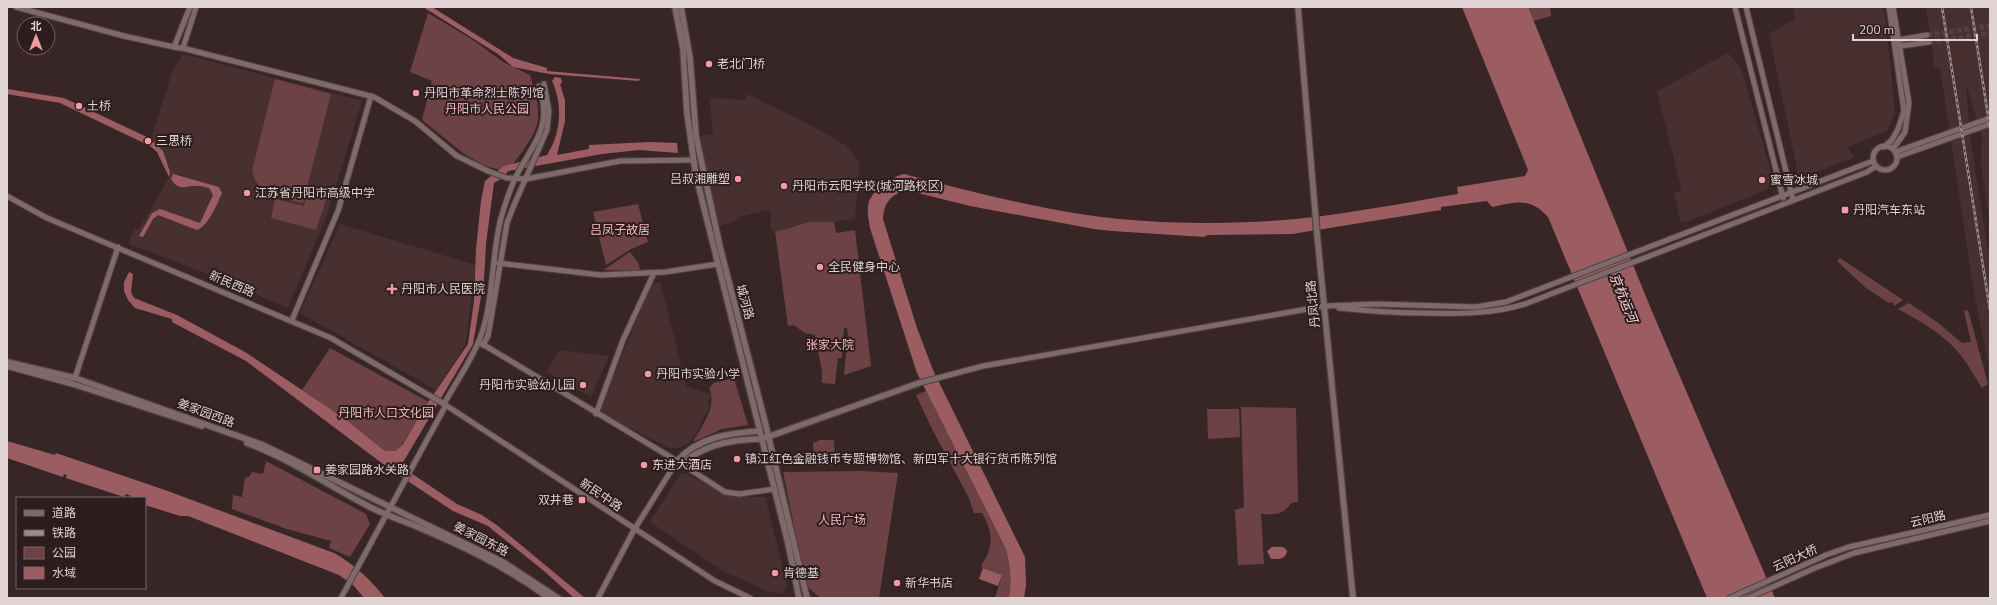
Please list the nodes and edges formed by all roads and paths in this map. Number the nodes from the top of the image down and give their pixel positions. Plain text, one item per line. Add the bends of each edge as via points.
1 (16, 7) edge
2 (190, 7) edge
3 (196, 7) edge
4 (675, 7) edge
5 (681, 7) edge
6 (1298, 7) edge
7 (1735, 7) edge
8 (1746, 7) edge
9 (1889, 7) edge
10 (1893, 7) edge
11 (1927, 35) tunnel mouth
12 (1929, 42) tunnel mouth
13 (1898, 43) junction
14 (174, 47) junction
15 (183, 48) junction
16 (371, 96) junction
17 (1990, 118) edge
18 (1990, 124) edge
19 (1884, 147) junction
20 (1895, 152) junction
21 (693, 160) junction
22 (1873, 161) junction
23 (1876, 166) junction
24 (516, 178) junction
25 (525, 179) junction
26 (1790, 192) junction
27 (7, 196) edge
28 (1782, 196) junction
29 (1793, 200) junction
30 (1785, 203) junction
31 (118, 247) junction
32 (494, 262) junction
33 (500, 263) junction
34 (718, 264) junction
35 (654, 273) junction
36 (1324, 306) junction
37 (292, 320) junction
38 (481, 344) junction
39 (7, 362) edge
40 (7, 366) edge
41 (75, 378) junction
42 (919, 383) joint
43 (444, 404) junction
44 (596, 414) junction
45 (760, 431) junction
46 (768, 437) junction
47 (762, 439) junction
48 (680, 463) junction
49 (774, 489) junction
50 (389, 508) junction
51 (386, 514) junction
52 (1990, 516) edge
53 (1990, 521) edge
54 (634, 530) junction
55 (1871, 545) junction
56 (341, 598) edge
57 (549, 598) edge
58 (558, 598) edge
59 (598, 598) edge
60 (750, 598) edge
61 (799, 598) edge
62 (806, 598) edge
63 (1353, 598) edge
64 (1730, 598) edge
65 (1748, 598) edge

1 - 14 street
2 - 14 street
3 - 15 street
4 - 21 main road, 城河路 via 683,49
5 - 46 main road, 城河路 via 690,58 696,136 703,171
6 - 36 main road, 丹凤北路
7 - 28 street
8 - 26 street
9 - 13 street
10 - 13 street
11 - 13 street
12 - 13 street
13 - 19 street via 1904,111 1892,140
13 - 20 street via 1908,112 1905,132
14 - 15 street
15 - 16 street
16 - 24 street via 415,121 457,156 507,178
16 - 37 street via 338,212
17 - 20 street
18 - 20 street
19 - 20 street
19 - 22 street via 1874,152
20 - 23 street via 1895,165 1889,168
21 - 25 street via 620,161
21 - 34 main road, 城河路
22 - 23 street
22 - 26 street
23 - 29 street via 1867,172
24 - 25 street
24 - 25 street via 539,138 544,118 541,85 548,101 548,119 545,136
24 - 32 street via 501,219
25 - 33 street via 507,223
26 - 28 street
26 - 29 street
27 - 31 street, 新民西路 via 47,218
28 - 30 street
28 - 36 street via 1506,302 1476,307 1376,304
29 - 30 street
30 - 36 street via 1503,311 1472,314 1374,312
31 - 37 street, 新民西路
31 - 41 street
32 - 33 street
32 - 38 street
33 - 35 street via 602,274
33 - 38 street via 488,336
34 - 35 street
34 - 45 main road, 城河路
35 - 44 street via 623,340
36 - 42 street via 983,366
36 - 63 main road, 丹凤北路
37 - 43 street, 新民西路 via 331,338
38 - 43 street
38 - 44 street
39 - 41 main road, 姜家园西路
40 - 51 main road, 姜家园西路 via 98,392 253,446
41 - 50 main road, 姜家园西路 via 263,445
42 - 46 main road
43 - 50 street
43 - 54 street, 新民中路
44 - 48 street
45 - 47 main road, 城河路
45 - 48 main road via 726,434 703,442 684,453
46 - 47 main road
46 - 62 main road, 城河路
47 - 48 main road via 722,443
47 - 49 main road, 城河路
48 - 49 street via 725,492 740,494
48 - 54 street
49 - 61 main road, 城河路
50 - 51 street
50 - 58 main road, 姜家园东路 via 503,562
51 - 56 street
51 - 57 main road, 姜家园东路 via 491,561
52 - 55 street, 云阳路
53 - 55 street, 云阳路
54 - 59 street
54 - 60 street, 新民中路 via 715,581
55 - 64 street, 云阳大桥 via 1826,555
55 - 65 street, 云阳大桥

